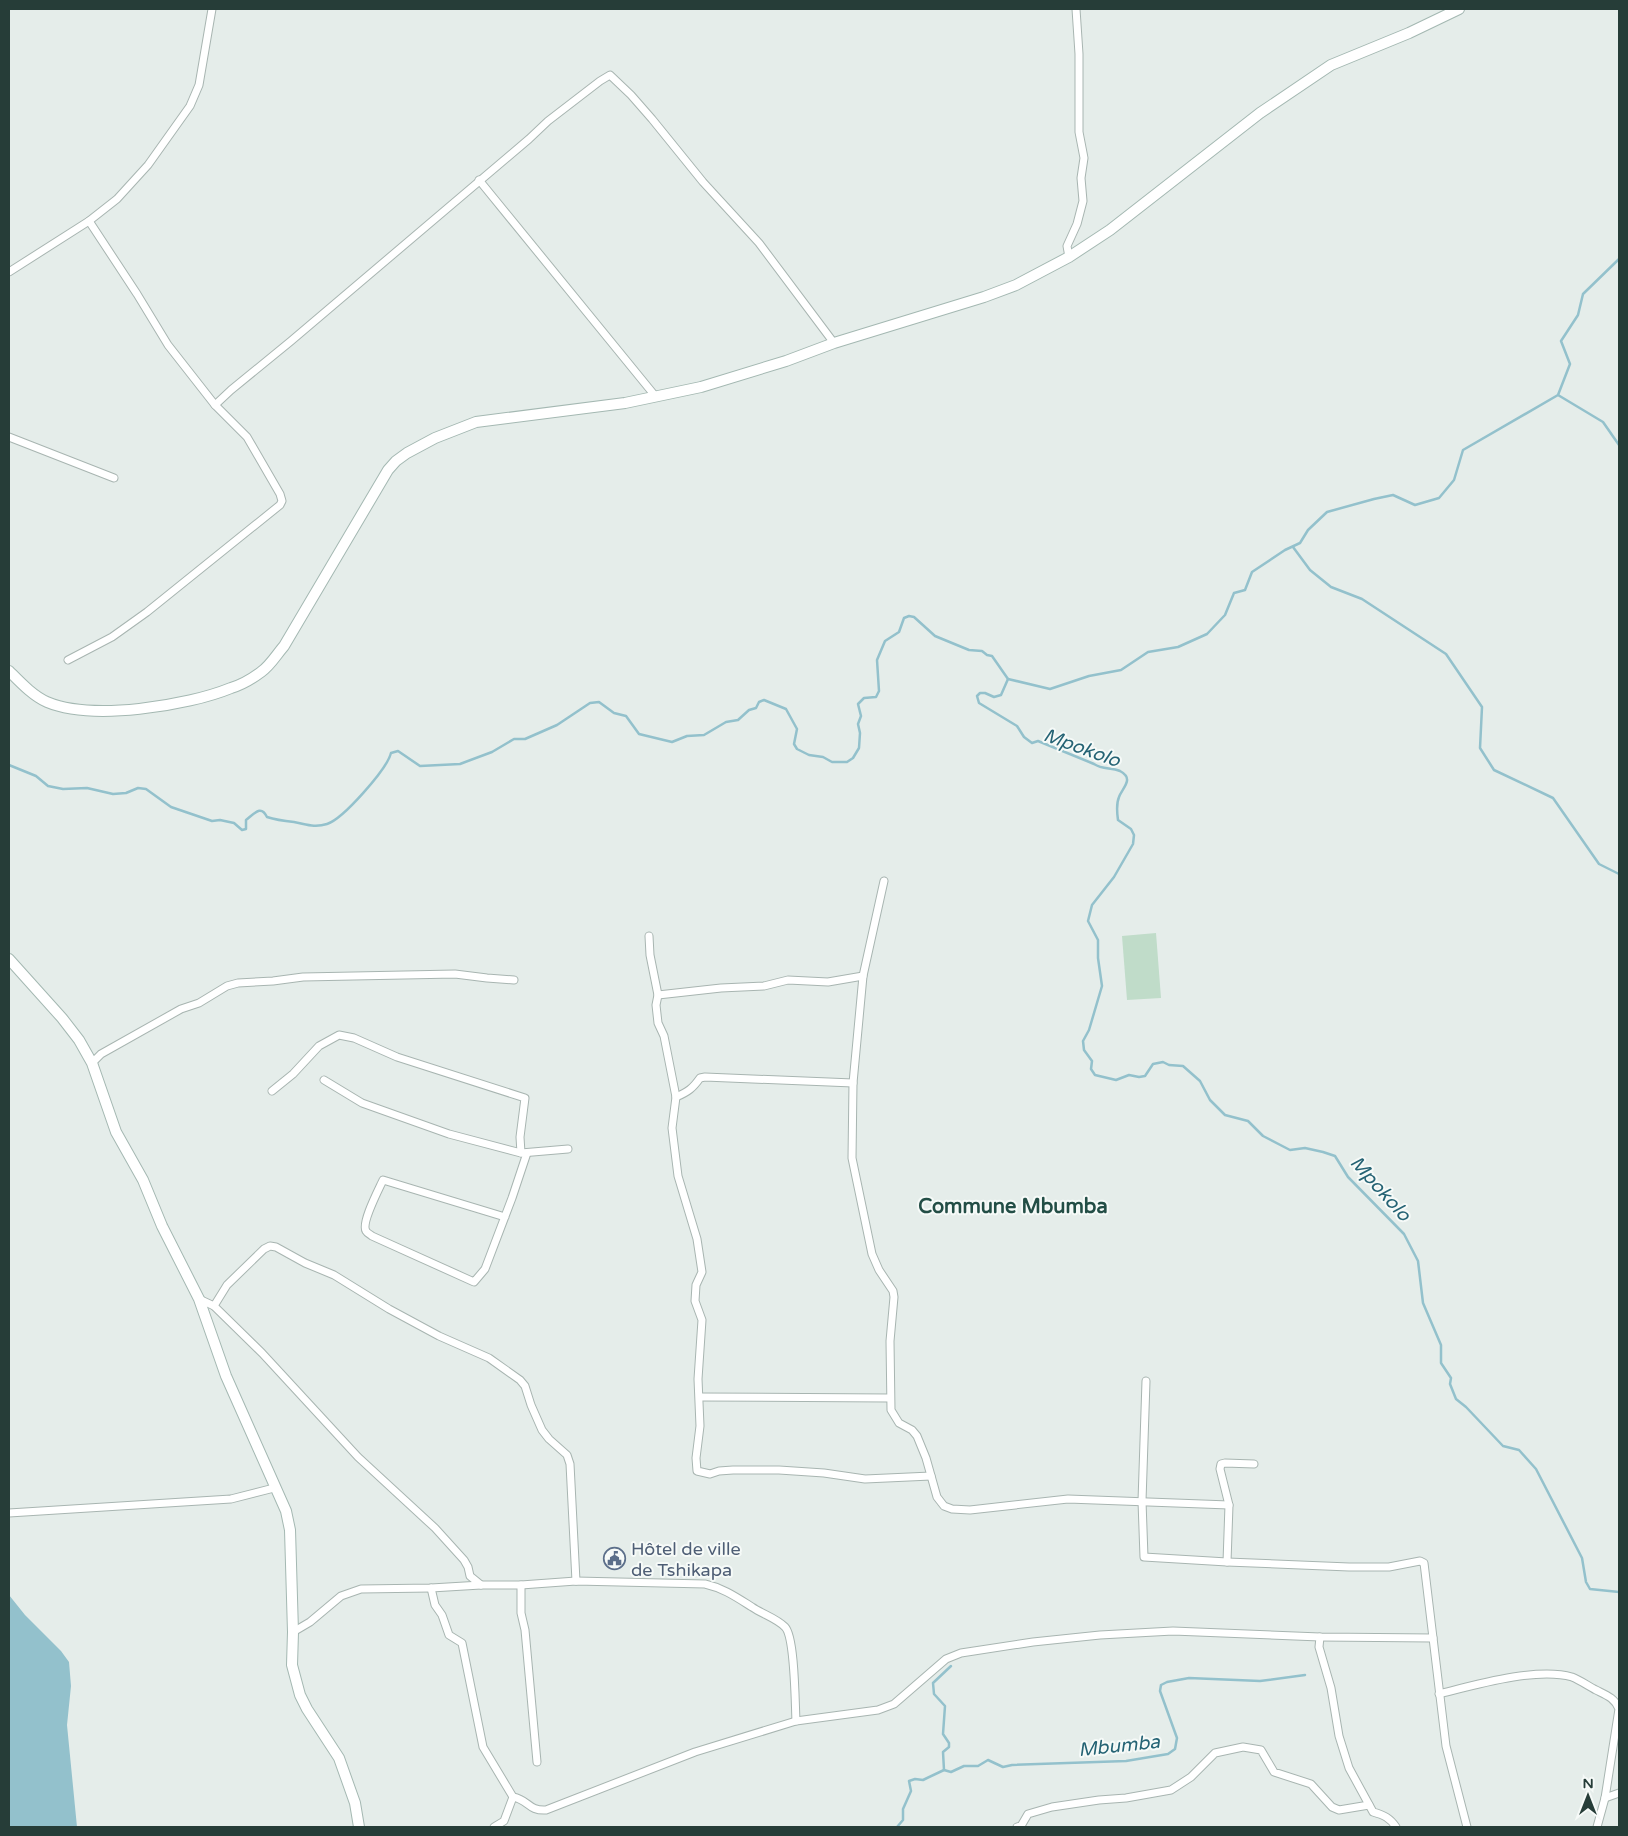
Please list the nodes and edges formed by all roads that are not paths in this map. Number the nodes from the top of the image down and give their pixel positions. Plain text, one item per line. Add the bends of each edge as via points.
1 (212, 9) edge
2 (1076, 9) edge
3 (1459, 9) edge
4 (478, 180) junction
5 (89, 221) junction
6 (1069, 257) junction
7 (9, 272) edge
8 (834, 342) junction
9 (656, 397) junction
10 (215, 406) junction
11 (9, 437) edge
12 (114, 478) dead end
13 (68, 660) dead end
14 (9, 671) edge
15 (884, 881) dead end
16 (649, 936) dead end
17 (9, 959) edge
18 (863, 976) junction
19 (514, 980) dead end
20 (658, 995) junction
21 (92, 1063) junction
22 (324, 1080) dead end
23 (853, 1083) junction
24 (272, 1091) dead end
25 (676, 1097) junction
26 (568, 1149) dead end
27 (524, 1153) junction
28 (505, 1217) junction
29 (200, 1299) junction
30 (214, 1306) junction
31 (1146, 1381) dead end
32 (700, 1397) junction
33 (890, 1398) junction
34 (1254, 1464) dead end
35 (931, 1476) junction
36 (274, 1488) junction
37 (1142, 1501) junction
38 (1229, 1506) junction
39 (9, 1513) edge
40 (1227, 1562) junction
41 (576, 1581) junction
42 (481, 1585) junction
43 (521, 1585) junction
44 (431, 1588) junction
45 (293, 1632) junction
46 (1320, 1637) junction
47 (1433, 1638) junction
48 (1439, 1694) junction
49 (796, 1721) junction
50 (537, 1762) dead end
51 (1619, 1793) edge
52 (514, 1797) junction
53 (1605, 1798) junction
54 (1369, 1805) junction
55 (359, 1827) edge
56 (494, 1827) edge
57 (1017, 1827) edge
58 (1396, 1827) edge
59 (1467, 1827) edge
60 (1596, 1827) edge

1 - 5 street via 199,85 190,106 148,165 118,199
2 - 6 street via 1079,132 1084,158 1081,178 1083,201 1067,246
3 - 6 main road via 1331,65 1260,113 1110,230
4 - 8 street via 548,121 607,76 612,76 759,243
4 - 9 street
4 - 10 street
5 - 7 street
5 - 10 street via 168,346
6 - 8 main road via 992,294
8 - 9 main road via 786,362
9 - 14 main road via 476,422 435,438 396,461 284,646 263,671 232,688 186,702 93,710 46,702
10 - 13 street via 248,437 280,494 280,505 148,612 112,637
11 - 12 street
15 - 18 street
16 - 20 street
17 - 21 main road via 62,1018
18 - 20 street via 828,982 788,980 764,986
18 - 23 street
19 - 21 street via 455,974 303,977 238,983 168,1016 101,1054
20 - 25 street via 658,1023 664,1036
21 - 29 main road via 116,1132 143,1180 162,1226
22 - 27 street via 362,1103 414,1123
23 - 25 street via 705,1077 700,1078 693,1089
23 - 33 street via 852,1158 872,1254 894,1297
24 - 27 street via 319,1046 339,1035 354,1038 398,1058 525,1098 520,1138
25 - 32 street via 672,1128 678,1176 697,1239 702,1272 696,1285 695,1301 702,1320
26 - 27 street
27 - 28 street
28 - 28 street via 485,1269 474,1282 372,1236 365,1228 383,1180
29 - 30 street
29 - 36 main road via 226,1376
30 - 41 street via 227,1285 264,1249 276,1246 334,1275 439,1336 489,1358 520,1380 542,1430 567,1455 570,1464
30 - 42 street via 358,1457 435,1528 464,1560 470,1576
31 - 37 street
32 - 33 street
32 - 35 street via 697,1471 710,1474 733,1470 779,1470 865,1479
33 - 35 street via 891,1410 899,1423 917,1436
34 - 38 street via 1221,1464
35 - 37 street via 936,1497 952,1509 1068,1499
36 - 39 street via 231,1499
36 - 45 main road via 286,1511 290,1530
37 - 38 street
37 - 40 street via 1144,1557
38 - 40 street
40 - 47 street via 1388,1567 1420,1560 1425,1567
41 - 43 street
41 - 49 street via 705,1584 727,1591 783,1625 790,1635
42 - 43 street
42 - 44 street
43 - 50 street via 521,1613
44 - 45 street via 361,1589 341,1596
44 - 52 street via 449,1635 462,1643 484,1747
45 - 55 main road via 292,1665 300,1695 339,1758 355,1803
46 - 47 street
46 - 49 street via 1173,1631 1100,1635 983,1649 946,1659 894,1704 878,1710
46 - 54 street via 1319,1647 1331,1688 1339,1736 1349,1768
47 - 48 street
48 - 53 street via 1537,1675 1573,1678 1610,1697 1619,1709
48 - 59 street via 1446,1746
49 - 52 street via 695,1752 546,1810 537,1810
51 - 53 street
52 - 56 street via 504,1821
53 - 60 street
54 - 57 street via 1339,1810 1332,1807 1311,1784 1274,1772 1262,1750 1243,1747 1215,1753 1191,1777 1171,1790 1052,1807 1028,1814
54 - 58 street via 1373,1812 1383,1814

